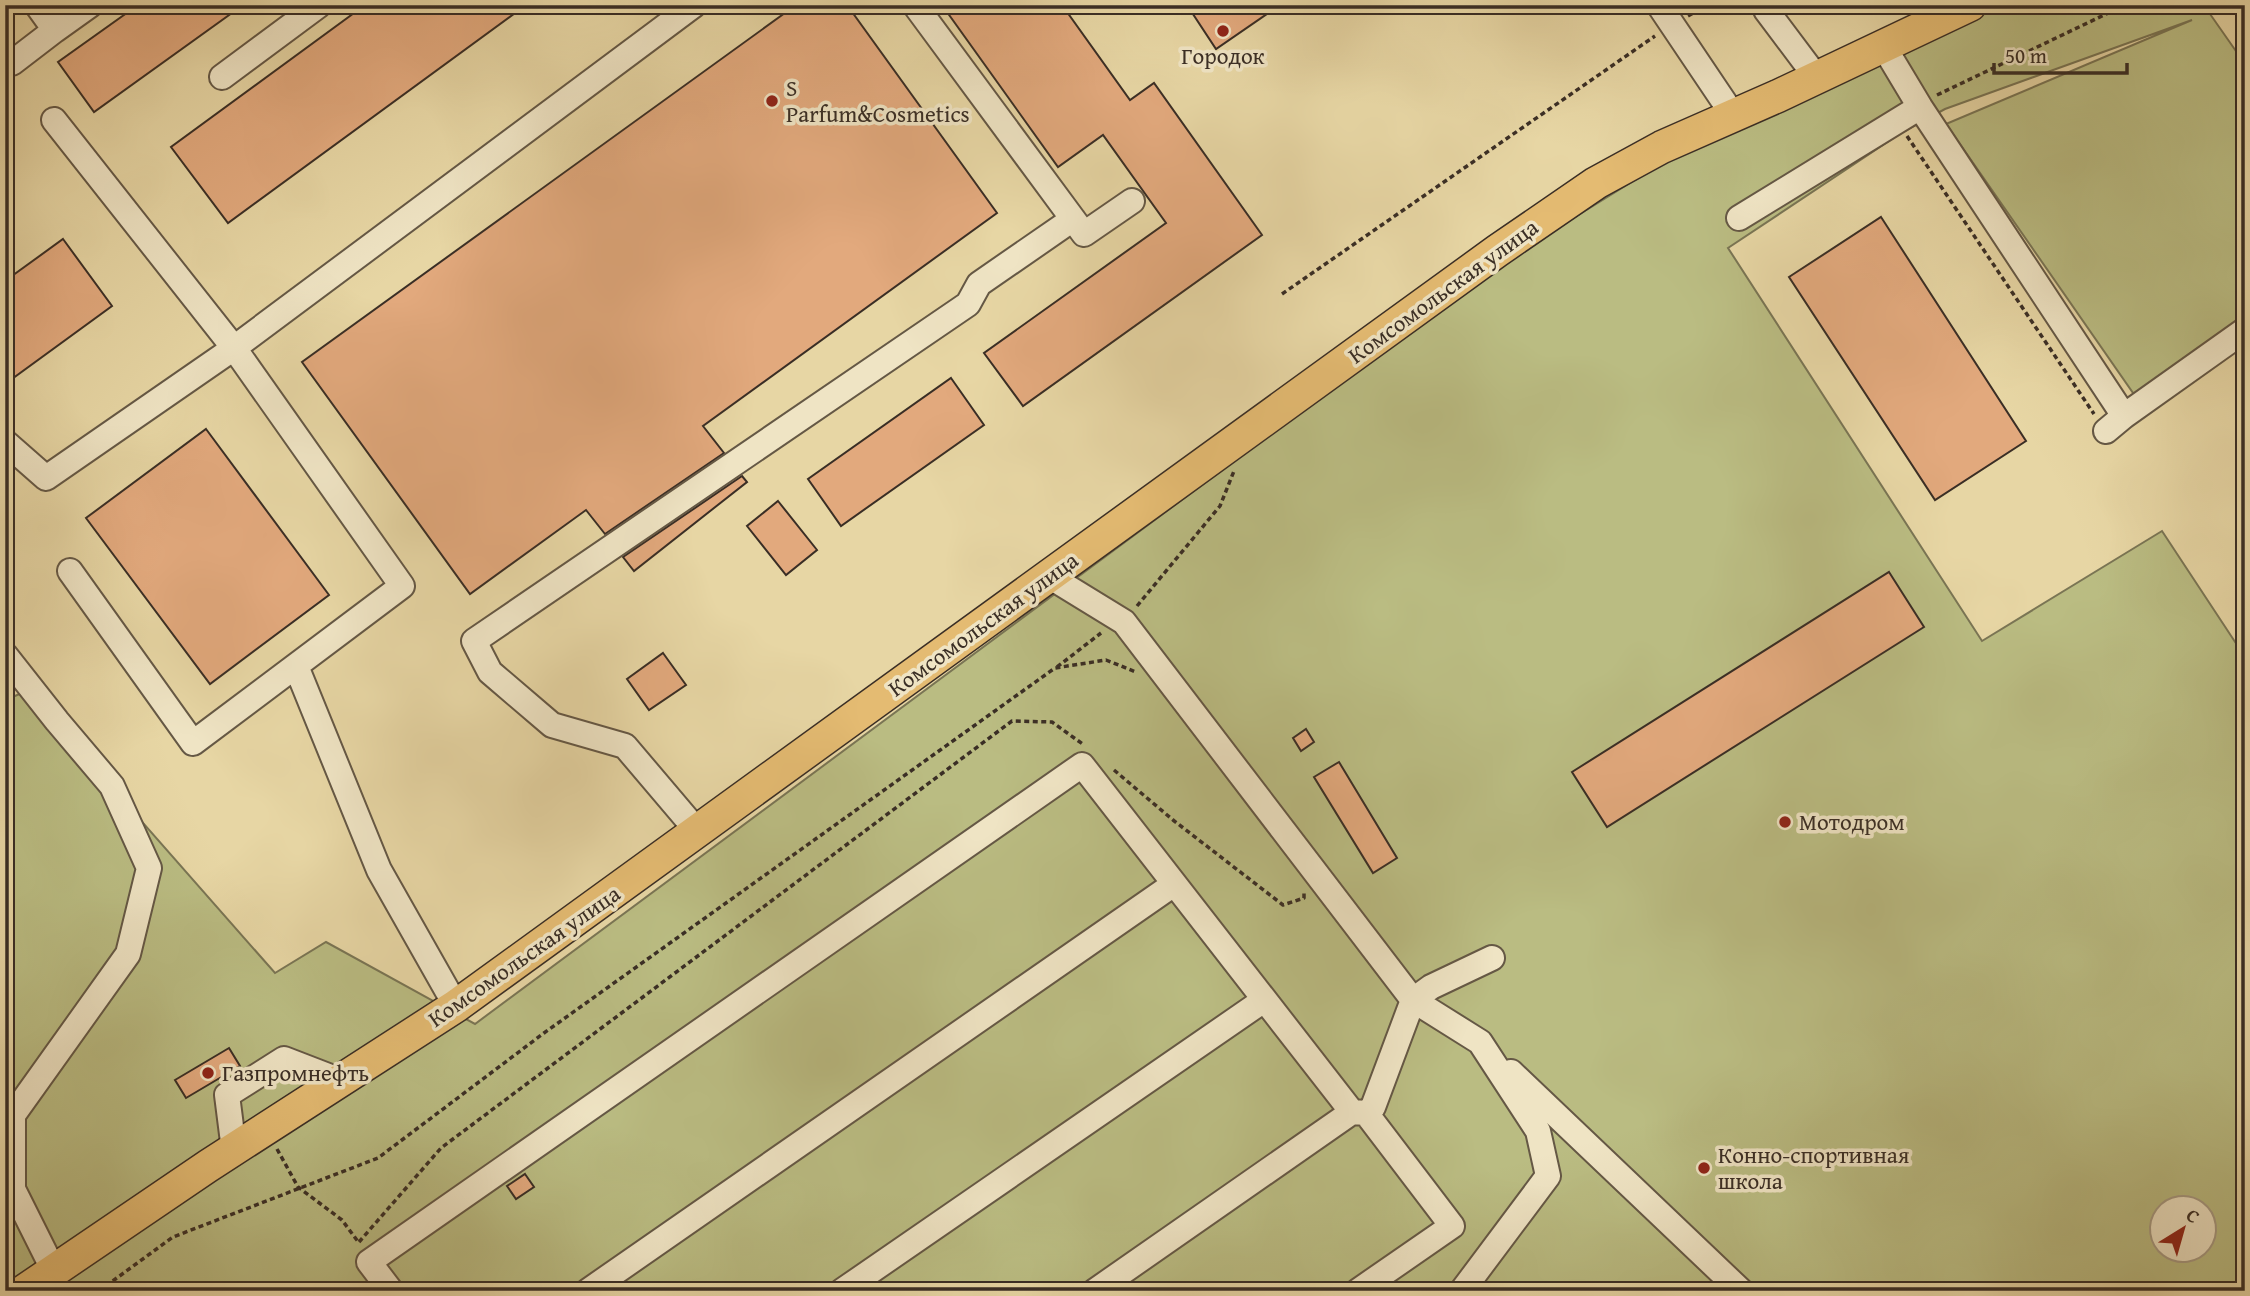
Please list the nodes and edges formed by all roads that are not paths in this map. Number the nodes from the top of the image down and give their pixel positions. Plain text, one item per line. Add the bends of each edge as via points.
1 (37, 5) edge
2 (89, 5) edge
3 (319, 5) edge
4 (694, 5) edge
5 (915, 5) edge
6 (1659, 5) edge
7 (1970, 5) edge
8 (1767, 7) edge
9 (55, 30) junction
10 (1884, 47) junction
11 (5, 63) edge
12 (222, 77) dead end
13 (1817, 78) junction
14 (1928, 101) junction
15 (1733, 115) junction
16 (54, 120) dead end
17 (1132, 201) dead end
18 (1739, 218) dead end
19 (1073, 219) junction
20 (2245, 330) edge
21 (234, 348) junction
22 (5, 442) edge
23 (70, 571) dead end
24 (1049, 576) junction
25 (5, 654) edge
26 (296, 666) junction
27 (698, 832) junction
28 (1174, 884) junction
29 (1492, 958) dead end
30 (1265, 1000) junction
31 (1413, 1000) junction
32 (456, 1006) junction
33 (1480, 1042) junction
34 (341, 1081) junction
35 (1359, 1113) junction
36 (234, 1150) junction
37 (54, 1271) junction
38 (24, 1291) edge
39 (391, 1291) edge
40 (588, 1291) edge
41 (842, 1291) edge
42 (1095, 1291) edge
43 (1358, 1291) edge
44 (1462, 1291) edge
45 (1741, 1291) edge

1 - 9 lane
2 - 9 lane
3 - 12 lane
4 - 21 lane
5 - 19 lane
6 - 15 lane
7 - 10 main road, Комсомольская улица
8 - 13 lane
9 - 11 lane via 12,63
10 - 13 main road, Комсомольская улица
10 - 14 lane
13 - 15 main road, Комсомольская улица
14 - 18 lane
14 - 20 lane via 2115,424
15 - 24 main road, Комсомольская улица via 1596,183
16 - 21 lane
17 - 19 lane via 1084,234
19 - 27 lane via 979,284 968,304 474,640 490,672 552,725 625,746
21 - 22 lane via 46,478
21 - 26 lane via 402,586
23 - 26 lane via 193,743
24 - 27 main road, Комсомольская улица
24 - 31 lane via 1124,622
25 - 37 lane via 112,786 149,868 128,954 13,1115 13,1189
26 - 32 lane via 379,870
27 - 32 main road, Комсомольская улица
28 - 30 lane
28 - 39 lane via 1082,765 369,1262
28 - 40 lane
29 - 31 lane
30 - 35 lane
30 - 41 lane
31 - 33 lane
31 - 35 lane via 1373,1107
32 - 34 main road, Комсомольская улица
33 - 44 lane via 1538,1131 1548,1176
33 - 45 lane
34 - 36 main road, Комсомольская улица
34 - 36 lane via 284,1059 227,1095
35 - 42 lane
35 - 43 lane via 1452,1226
36 - 37 main road, Комсомольская улица
37 - 38 main road, Комсомольская улица

